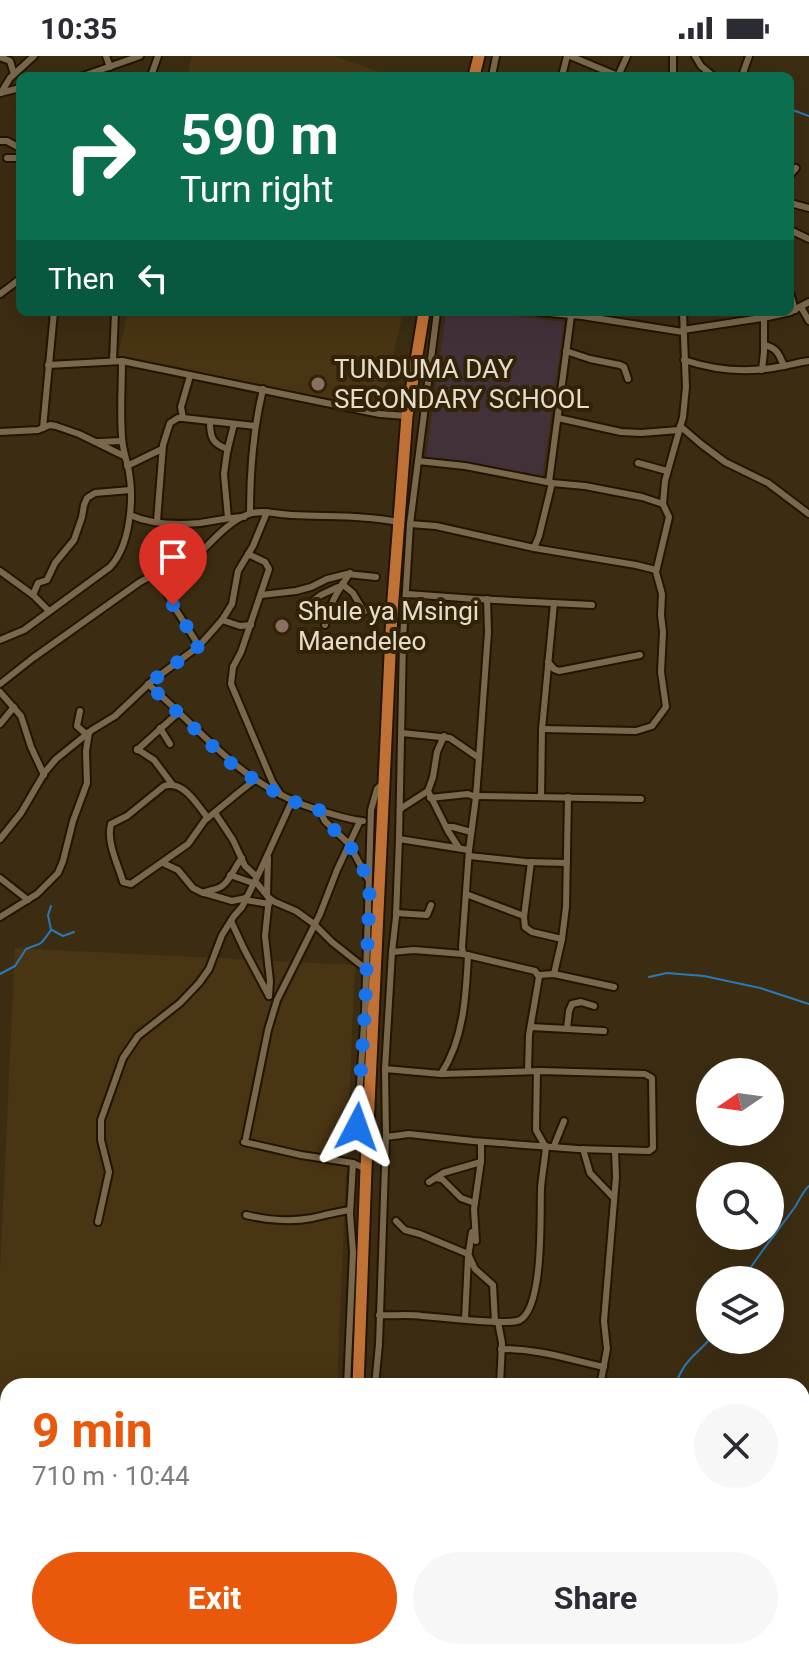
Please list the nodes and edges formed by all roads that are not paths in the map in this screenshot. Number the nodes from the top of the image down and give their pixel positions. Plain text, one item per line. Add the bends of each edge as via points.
1 (34, 56) edge
2 (106, 56) edge
3 (140, 56) edge
4 (568, 56) edge
5 (695, 56) edge
6 (0, 57) edge
7 (701, 65) junction
8 (110, 67) junction
9 (16, 72) edge
10 (95, 72) edge
11 (608, 72) edge
12 (701, 72) edge
13 (709, 72) edge
14 (14, 74) joint
15 (0, 93) edge
16 (7, 158) dead end
17 (16, 158) edge
18 (796, 168) dead end
19 (794, 170) edge
20 (809, 302) edge
21 (794, 310) edge
22 (54, 316) edge
23 (115, 316) edge
24 (423, 316) edge
25 (436, 316) edge
26 (571, 316) edge
27 (594, 316) edge
28 (683, 316) edge
29 (772, 316) edge
30 (764, 318) junction
31 (809, 321) edge
32 (683, 331) junction
33 (764, 345) junction
34 (566, 351) junction
35 (684, 360) junction
36 (113, 361) junction
37 (122, 361) junction
38 (809, 361) edge
39 (48, 365) junction
40 (784, 366) junction
41 (762, 370) junction
42 (190, 376) junction
43 (628, 379) dead end
44 (263, 389) junction
45 (410, 394) junction
46 (426, 397) junction
47 (407, 416) junction
48 (183, 418) junction
49 (558, 418) junction
50 (210, 422) junction
51 (234, 424) junction
52 (255, 426) junction
53 (43, 428) junction
54 (680, 428) junction
55 (0, 432) edge
56 (122, 441) junction
57 (95, 443) junction
58 (162, 449) junction
59 (228, 449) junction
60 (124, 456) junction
61 (418, 461) junction
62 (638, 463) dead end
63 (127, 466) junction
64 (667, 471) junction
65 (550, 482) junction
66 (130, 490) junction
67 (663, 504) junction
68 (267, 512) junction
69 (809, 514) edge
70 (130, 515) junction
71 (247, 515) junction
72 (228, 518) junction
73 (157, 521) junction
74 (404, 523) junction
75 (534, 548) junction
76 (248, 554) junction
77 (656, 570) junction
78 (0, 571) edge
79 (157, 573) junction
80 (350, 573) junction
81 (376, 577) dead end
82 (341, 585) junction
83 (407, 594) junction
84 (33, 595) junction
85 (261, 595) junction
86 (487, 599) junction
87 (554, 603) junction
88 (592, 605) dead end
89 (301, 610) dead end
90 (49, 611) junction
91 (364, 612) dead end
92 (392, 612) junction
93 (405, 612) junction
94 (222, 620) junction
95 (251, 625) junction
96 (325, 625) dead end
97 (397, 638) junction
98 (0, 640) edge
99 (199, 646) junction
100 (640, 655) dead end
101 (548, 662) junction
102 (1, 683) edge
103 (148, 684) junction
104 (0, 692) edge
105 (14, 707) junction
106 (80, 711) dead end
107 (178, 713) junction
108 (0, 724) edge
109 (160, 728) junction
110 (542, 729) junction
111 (87, 733) junction
112 (402, 733) junction
113 (444, 736) junction
114 (170, 744) dead end
115 (479, 758) junction
116 (44, 775) junction
117 (255, 780) junction
118 (383, 783) junction
119 (172, 784) junction
120 (281, 795) junction
121 (429, 795) junction
122 (476, 796) junction
123 (541, 797) junction
124 (568, 797) junction
125 (641, 799) dead end
126 (292, 801) junction
127 (400, 809) junction
128 (319, 810) junction
129 (215, 813) junction
130 (208, 818) junction
131 (371, 820) junction
132 (360, 821) junction
133 (446, 827) junction
134 (471, 832) junction
135 (0, 839) edge
136 (399, 839) junction
137 (349, 844) junction
138 (459, 848) junction
139 (469, 853) junction
140 (268, 855) junction
141 (242, 858) junction
142 (531, 862) junction
143 (163, 863) junction
144 (567, 863) junction
145 (230, 875) junction
146 (0, 878) edge
147 (255, 880) junction
148 (370, 882) junction
149 (224, 884) junction
150 (203, 893) junction
151 (466, 894) junction
152 (245, 899) junction
153 (268, 899) junction
154 (28, 900) junction
155 (229, 901) junction
156 (431, 905) dead end
157 (396, 913) junction
158 (524, 916) junction
159 (0, 917) edge
160 (231, 921) junction
161 (314, 924) junction
162 (562, 939) junction
163 (392, 952) junction
164 (466, 955) junction
165 (366, 969) junction
166 (554, 974) junction
167 (539, 975) junction
168 (614, 987) dead end
169 (269, 996) junction
170 (276, 1005) junction
171 (594, 1006) dead end
172 (531, 1027) junction
173 (567, 1028) junction
174 (604, 1031) dead end
175 (385, 1069) junction
176 (528, 1071) junction
177 (537, 1071) junction
178 (441, 1074) junction
179 (564, 1121) dead end
180 (357, 1127) dead end
181 (386, 1137) junction
182 (481, 1142) junction
183 (549, 1146) junction
184 (583, 1149) junction
185 (615, 1150) junction
186 (481, 1162) junction
187 (353, 1163) junction
188 (366, 1169) junction
189 (613, 1197) junction
190 (475, 1203) junction
191 (350, 1210) junction
192 (246, 1215) dead end
193 (396, 1221) dead end
194 (98, 1222) dead end
195 (474, 1228) junction
196 (476, 1241) dead end
197 (468, 1254) junction
198 (379, 1315) junction
199 (465, 1319) junction
200 (496, 1322) junction
201 (501, 1349) junction
202 (604, 1367) junction
203 (347, 1378) edge
204 (358, 1378) edge
205 (376, 1378) edge
206 (500, 1378) edge
207 (602, 1378) edge

1 - 9 street
2 - 8 street
3 - 8 street
4 - 11 street
5 - 7 street
6 - 14 street via 10,61
7 - 12 street
7 - 13 street
8 - 10 street
14 - 15 street
16 - 17 street
18 - 19 street
20 - 21 street
21 - 31 street
22 - 39 street
23 - 36 street
24 - 45 highway
25 - 46 street
26 - 34 street
27 - 32 street
28 - 32 street
29 - 30 street
30 - 32 street
30 - 33 street
32 - 35 street
33 - 40 street via 781,355
33 - 41 street
34 - 43 street via 620,365
34 - 49 street
35 - 41 street via 711,368
35 - 54 street
36 - 37 street
36 - 39 street
37 - 42 street
37 - 56 street
38 - 40 street
39 - 53 street
40 - 41 street
42 - 44 street
42 - 48 street
44 - 47 street
44 - 52 street
45 - 46 street
45 - 47 highway
46 - 61 street
47 - 74 highway
48 - 50 street
48 - 58 street via 170,423
49 - 54 street via 621,432
49 - 65 street
50 - 51 street
50 - 59 street via 211,439
51 - 52 street
51 - 59 street
52 - 71 street
53 - 55 street
53 - 57 street via 56,426
54 - 64 street
54 - 69 street
56 - 57 street
56 - 60 street
57 - 60 street
58 - 63 street
58 - 73 street
59 - 72 street
60 - 63 street
61 - 65 street
61 - 74 street
62 - 64 street
63 - 66 street
64 - 67 street
65 - 67 street
65 - 75 street
66 - 70 street
66 - 84 street via 87,498 71,545
67 - 77 street via 669,517
68 - 71 street
68 - 74 street
68 - 76 street
70 - 73 street
70 - 90 street via 115,562
71 - 72 street
71 - 79 street via 191,560
72 - 73 street
74 - 75 street
74 - 83 street
74 - 92 highway
75 - 77 street
76 - 85 street via 268,565
76 - 94 street
77 - 110 street via 662,594 662,713 652,726 636,731
78 - 84 street
79 - 99 street
79 - 102 street
80 - 81 street
80 - 82 street
80 - 85 street via 296,591
82 - 89 street
82 - 91 street
82 - 96 street
83 - 86 street
83 - 93 street
84 - 90 street
85 - 95 street
86 - 87 street
86 - 115 street
87 - 88 street
87 - 101 street
90 - 98 street
92 - 93 street
92 - 97 highway
93 - 97 street
94 - 95 street
94 - 99 street
95 - 120 street via 231,684
97 - 112 street
97 - 118 highway
99 - 103 street
100 - 101 street via 559,671
101 - 110 street
103 - 107 street
103 - 111 street via 115,716
104 - 105 street
105 - 108 street
105 - 116 street
106 - 111 street via 77,726
107 - 109 street
107 - 117 street
109 - 114 street
109 - 119 street via 136,749 154,760
110 - 123 street
111 - 116 street
111 - 154 street via 87,783 63,861 58,873
112 - 113 street
112 - 127 street
113 - 115 street
113 - 121 street
115 - 122 street
116 - 135 street
117 - 120 street
117 - 129 street
118 - 131 street via 374,797
118 - 188 highway
119 - 130 street
119 - 143 street via 109,830 126,884
120 - 126 street
121 - 122 street
121 - 127 street
121 - 133 street
122 - 123 street
122 - 134 street
123 - 124 street
124 - 125 street
124 - 144 street
126 - 128 street
126 - 140 street
127 - 136 street
128 - 132 street
128 - 137 street
129 - 130 street
129 - 141 street
130 - 143 street via 188,844
131 - 132 street
131 - 148 street
132 - 137 street
133 - 134 street
133 - 138 street
134 - 139 street
136 - 138 street
136 - 157 street
137 - 148 street
137 - 161 street
138 - 139 street
139 - 142 street
139 - 151 street
140 - 147 street
140 - 153 street
141 - 145 street
141 - 147 street
142 - 144 street
142 - 158 street
143 - 150 street
144 - 162 street
145 - 147 street
145 - 149 street
146 - 154 street
147 - 152 street
147 - 153 street
148 - 165 street
149 - 150 street
149 - 155 street
150 - 155 street
151 - 158 street
151 - 164 street
152 - 153 street
152 - 155 street
152 - 160 street
153 - 161 street
153 - 169 street
154 - 159 street
156 - 157 street via 427,915
157 - 163 street
158 - 162 street via 527,930
160 - 169 street
160 - 194 street via 199,983 138,1036 123,1058 101,1120 109,1172
161 - 165 street
161 - 170 street
162 - 166 street
163 - 164 street
163 - 175 street
164 - 167 street
164 - 178 street via 464,1009 451,1059
165 - 180 street
166 - 167 street
166 - 168 street
167 - 172 street
169 - 170 street
170 - 187 street via 245,1140
171 - 173 street via 572,1004
172 - 173 street
172 - 176 street
173 - 174 street
175 - 178 street
175 - 181 street
176 - 177 street
176 - 178 street
177 - 183 street via 536,1130
177 - 185 street via 652,1077 653,1148
179 - 183 street
181 - 182 street via 409,1134
181 - 198 street
182 - 183 street
182 - 186 street
183 - 184 street
183 - 200 street via 533,1295 522,1318
184 - 185 street
184 - 189 street via 590,1173
185 - 189 street
186 - 190 street
186 - 190 street via 430,1180 442,1179 461,1198
187 - 188 street
187 - 191 street
188 - 204 highway
189 - 202 street
190 - 195 street
191 - 192 street via 294,1219
191 - 203 street
193 - 197 street via 405,1230
195 - 196 street
195 - 197 street
197 - 199 street
197 - 200 street via 493,1285
198 - 199 street
198 - 205 street
199 - 200 street
200 - 201 street
201 - 202 street via 556,1354
201 - 206 street
202 - 207 street

